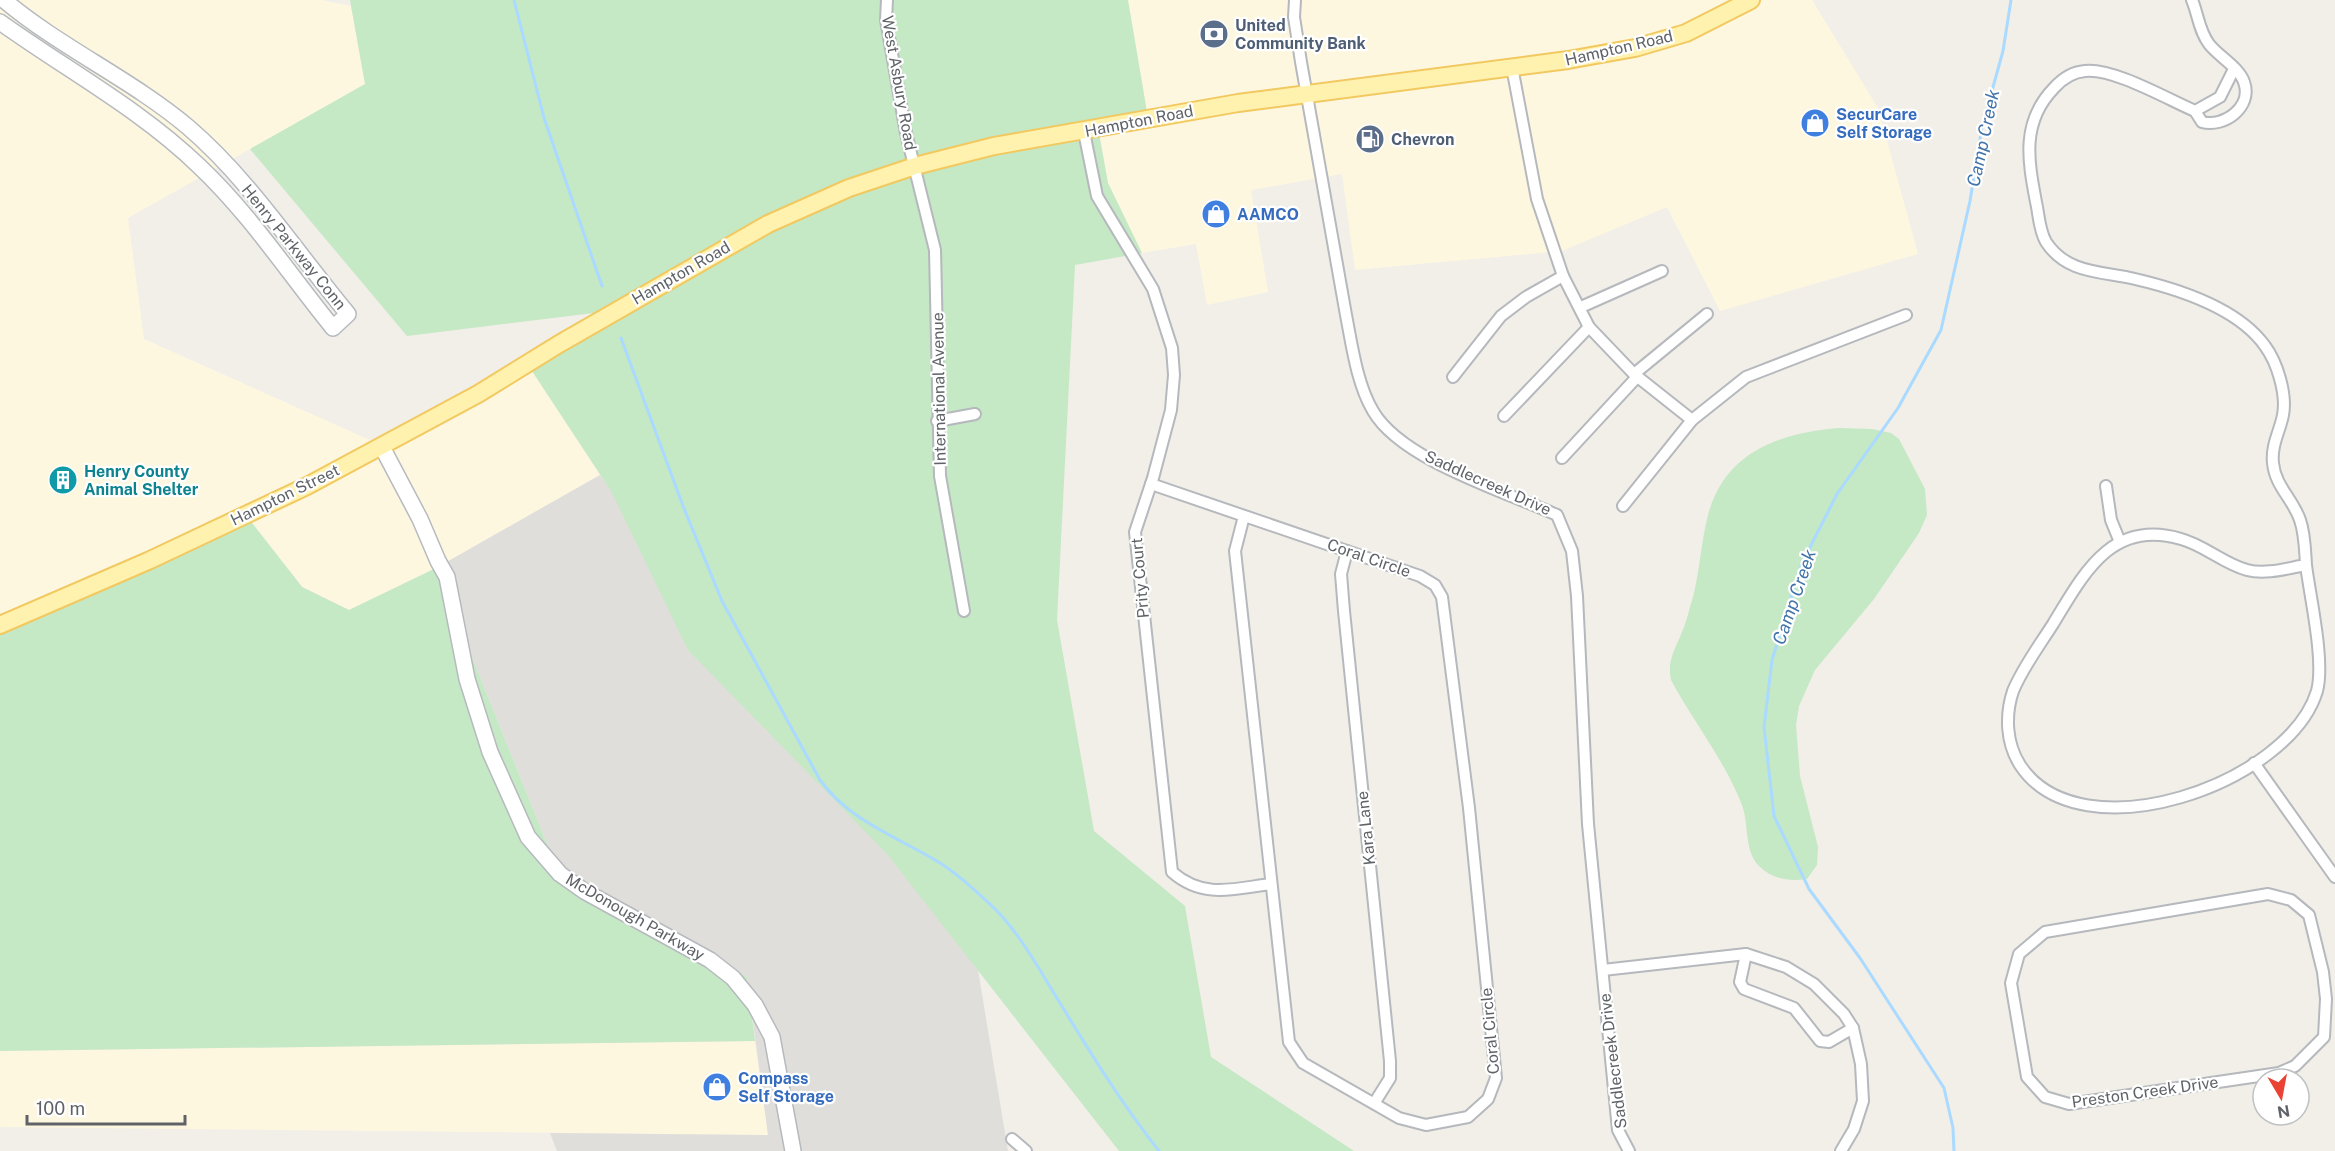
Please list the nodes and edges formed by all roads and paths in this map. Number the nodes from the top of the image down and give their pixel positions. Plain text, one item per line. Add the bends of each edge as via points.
1 (4, 0) edge
2 (887, 0) edge
3 (1295, 0) edge
4 (1751, 0) edge
5 (2192, 0) edge
6 (0, 22) edge
7 (1512, 68) junction
8 (2234, 69) junction
9 (1307, 93) junction
10 (2195, 111) junction
11 (1084, 132) junction
12 (915, 166) junction
13 (1662, 271) dead end
14 (1563, 276) junction
15 (1581, 307) junction
16 (1707, 314) dead end
17 (1906, 315) dead end
18 (1590, 327) junction
19 (559, 344) joint
20 (1636, 376) junction
21 (1453, 377) dead end
22 (975, 414) dead end
23 (1504, 416) dead end
24 (1692, 420) junction
25 (937, 421) junction
26 (382, 447) junction
27 (1562, 458) dead end
28 (1151, 484) junction
29 (2106, 486) dead end
30 (1623, 506) dead end
31 (1244, 516) junction
32 (2120, 542) junction
33 (1347, 551) junction
34 (2306, 564) junction
35 (964, 611) dead end
36 (0, 625) edge
37 (2254, 763) junction
38 (2335, 877) edge
39 (1270, 884) junction
40 (1746, 954) junction
41 (1603, 970) junction
42 (2329, 971) edge
43 (1853, 1028) junction
44 (1375, 1102) junction
45 (1012, 1139) dead end
46 (793, 1151) edge
47 (1026, 1151) edge
48 (1629, 1151) edge
49 (1841, 1151) edge

1 - 6 street, Henry Parkway Conn via 190,129 243,184 348,314 333,328 201,167 144,118
2 - 12 street, West Asbury Road via 885,20
3 - 9 street, Saddlecreek Drive via 1294,17
4 - 7 main road, Hampton Road via 1720,18 1657,42
5 - 8 street via 2203,34
7 - 9 main road, Hampton Road
7 - 14 street via 1537,199
8 - 10 street via 2220,97
8 - 10 street via 2244,81 2245,91 2237,111 2224,121 2209,124 2202,122
9 - 11 main road, Hampton Road
9 - 41 street, Saddlecreek Drive via 1352,346 1372,410 1386,430 1430,460 1557,515 1572,551 1582,658 1588,825
10 - 34 street via 2108,73 2086,71 2065,78 2043,99 2030,131 2030,172 2040,227 2052,249 2071,266 2143,281 2200,301 2234,316 2258,336 2272,357 2279,379 2284,414 2273,463 2281,488 2300,520
11 - 12 main road, Hampton Road via 994,146
11 - 28 street, Prity Court via 1097,196 1153,289 1172,348 1171,410
12 - 19 main road, Hampton Road via 849,188 768,224
12 - 25 street, International Avenue via 935,250
13 - 15 street
14 - 15 street
14 - 21 street via 1501,316
15 - 18 street
16 - 20 street
17 - 24 street via 1746,376
18 - 20 street
18 - 23 street
19 - 26 main road, Hampton Street
20 - 24 street
20 - 27 street
22 - 25 street
24 - 30 street
25 - 35 street, International Avenue via 940,476
26 - 36 main road, Hampton Street via 158,556
26 - 46 street, McDonough Parkway via 447,578 467,679 486,741 528,837 560,874 576,886 710,960 733,978 755,1005 772,1037
28 - 31 street, Coral Circle
28 - 39 street, Prity Court via 1135,532 1136,555 1172,872 1201,890
29 - 32 street via 2111,520
31 - 33 street, Coral Circle
31 - 39 street, Coral Circle via 1235,551
32 - 34 street via 2149,535 2175,537 2254,571
32 - 37 street via 2090,565 2016,684 2008,720 2017,760 2040,787 2058,797 2118,807 2194,795
33 - 44 street, Kara Lane via 1341,574 1342,592 1390,1061 1390,1077
33 - 44 street, Coral Circle via 1420,576 1435,585 1442,597 1469,808 1496,1078 1488,1099 1468,1117 1426,1125 1399,1118
34 - 37 street via 2318,688 2310,708 2292,731
37 - 38 street
39 - 44 street, Coral Circle via 1289,1042 1303,1063
40 - 41 street, Saddlecreek Drive
40 - 43 street, Saddlecreek Drive via 1786,967 1815,984
40 - 43 street via 1740,982 1744,989 1794,1008 1820,1041 1829,1042
41 - 48 street, Saddlecreek Drive via 1618,1130
42 - 42 street, Preston Creek Drive via 2324,1038 2295,1066 2278,1073 2069,1104 2045,1097 2027,1077 2012,983 2019,954 2045,932 2268,894 2291,900 2309,915
43 - 49 street, Saddlecreek Drive via 1861,1064 1863,1101 1854,1129
45 - 47 street

